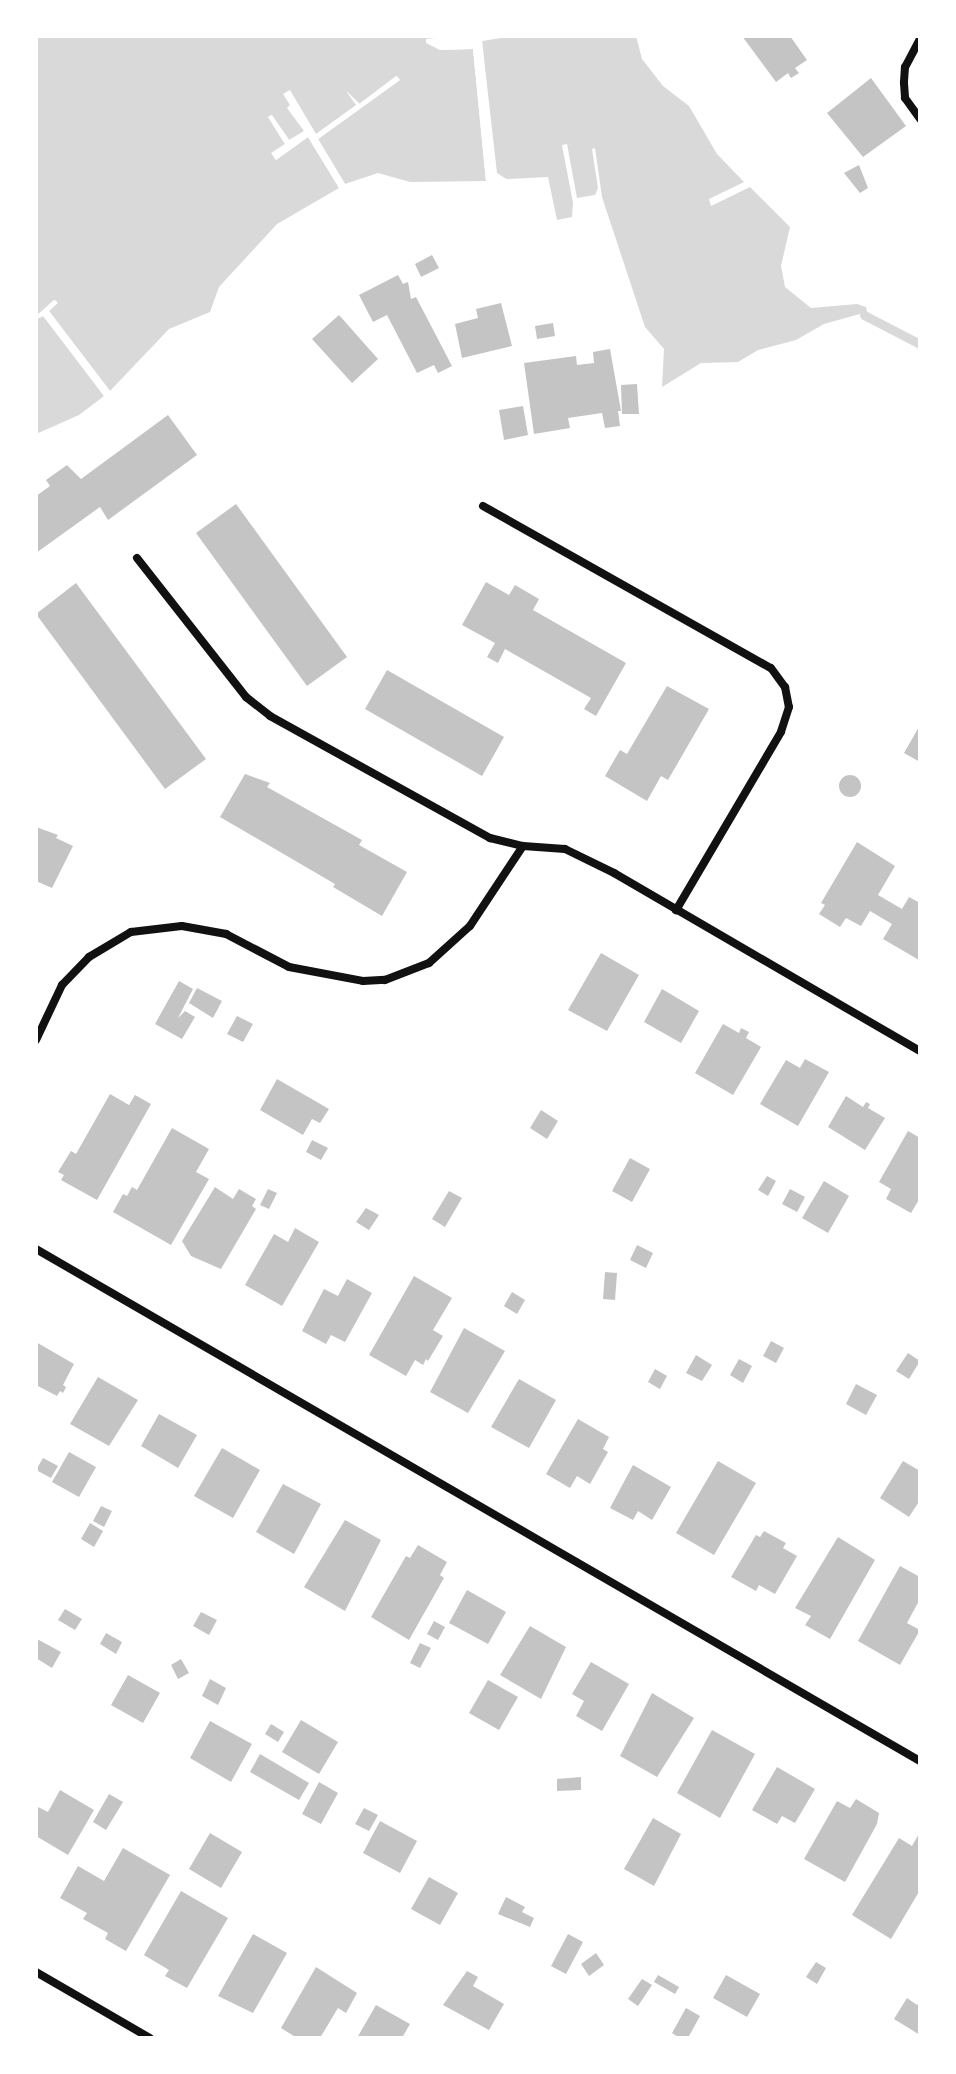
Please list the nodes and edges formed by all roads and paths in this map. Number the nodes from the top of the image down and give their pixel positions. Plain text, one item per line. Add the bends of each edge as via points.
1 (920, 39) edge
2 (920, 119) edge
3 (483, 506) dead end
4 (137, 558) dead end
5 (523, 846) junction
6 (676, 910) junction
7 (36, 1040) edge
8 (920, 1051) edge
9 (36, 1249) edge
10 (920, 1761) edge
11 (36, 1972) edge
12 (150, 2038) edge

1 - 2 street via 905,67 904,83 905,98
3 - 6 street via 771,668 785,687 789,707 781,732
4 - 5 street via 246,697 270,716 464,826
5 - 6 street via 565,849
5 - 7 street via 470,926 429,963 385,980 363,981 289,967 226,934 182,926 131,932 89,957 62,985
6 - 8 street
9 - 10 street
11 - 12 street

